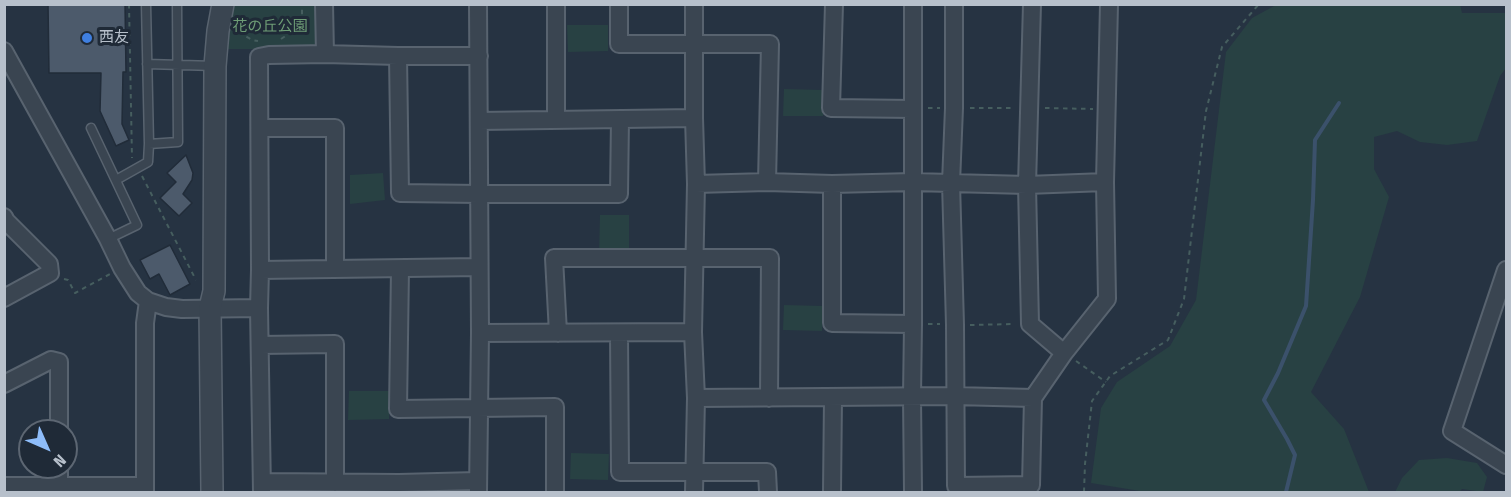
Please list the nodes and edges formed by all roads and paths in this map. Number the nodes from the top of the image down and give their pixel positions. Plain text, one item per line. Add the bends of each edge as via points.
1 (146, 4) edge
2 (177, 4) edge
3 (223, 4) edge
4 (302, 4) edge
5 (324, 4) edge
6 (478, 4) edge
7 (556, 4) edge
8 (619, 4) edge
9 (694, 4) edge
10 (834, 4) edge
11 (913, 4) edge
12 (954, 4) edge
13 (1032, 4) edge
14 (1109, 4) edge
15 (1259, 4) edge
16 (238, 22) dead end
17 (260, 42) dead end
18 (693, 43) junction
19 (276, 45) dead end
20 (4, 51) edge
21 (325, 54) junction
22 (398, 56) junction
23 (479, 56) junction
24 (147, 64) junction
25 (177, 65) junction
26 (215, 66) junction
27 (954, 108) junction
28 (1029, 108) junction
29 (913, 109) junction
30 (1107, 109) junction
31 (694, 118) junction
32 (556, 119) junction
33 (620, 119) junction
34 (479, 121) junction
35 (91, 128) dead end
36 (260, 129) junction
37 (149, 144) junction
38 (116, 180) junction
39 (767, 182) junction
40 (913, 182) junction
41 (1105, 182) junction
42 (951, 183) junction
43 (696, 184) junction
44 (832, 184) junction
45 (1027, 185) junction
46 (479, 194) junction
47 (4, 217) edge
48 (108, 239) junction
49 (694, 258) junction
50 (479, 267) junction
51 (122, 268) junction
52 (335, 268) junction
53 (400, 268) junction
54 (260, 270) junction
55 (1506, 270) edge
56 (50, 273) junction
57 (4, 298) edge
58 (148, 301) junction
59 (210, 308) junction
60 (259, 308) junction
61 (913, 324) junction
62 (1030, 324) junction
63 (955, 325) junction
64 (693, 332) junction
65 (480, 333) junction
66 (558, 333) junction
67 (619, 333) junction
68 (260, 345) junction
69 (1064, 353) junction
70 (1106, 382) junction
71 (4, 384) edge
72 (955, 396) junction
73 (912, 397) junction
74 (696, 398) junction
75 (769, 398) junction
76 (833, 398) junction
77 (1033, 398) junction
78 (478, 408) junction
79 (59, 419) edge
80 (1506, 465) edge
81 (693, 471) junction
82 (59, 479) edge
83 (335, 483) junction
84 (59, 485) junction
85 (4, 486) edge
86 (262, 487) edge
87 (477, 487) edge
88 (399, 488) edge
89 (145, 489) edge
90 (212, 492) edge
91 (555, 492) edge
92 (693, 492) edge
93 (768, 492) edge
94 (832, 492) edge
95 (913, 492) edge
96 (1084, 492) edge

1 - 24 lane
2 - 25 lane
3 - 26 street
4 - 19 path via 302,25
5 - 21 street
6 - 23 street
7 - 32 street
8 - 18 street via 619,44
9 - 18 street
10 - 29 street via 831,108
11 - 29 street
12 - 27 street
13 - 28 street
14 - 30 street
15 - 70 path via 1222,47 1206,111 1184,299 1168,340
16 - 17 path via 237,31
18 - 31 street
18 - 39 street via 770,44
20 - 48 street
21 - 22 street
21 - 36 street via 259,57
22 - 23 street
22 - 46 street via 400,193
23 - 34 street
24 - 25 lane
24 - 37 lane
25 - 26 lane
25 - 37 lane via 178,142
26 - 59 street via 214,291
27 - 28 path
27 - 29 path
27 - 42 street
28 - 30 path
28 - 45 street
29 - 40 street
30 - 41 street
31 - 33 street
31 - 43 street
32 - 33 street
32 - 34 street
33 - 46 street via 619,194
34 - 46 street
35 - 38 lane
36 - 52 street via 335,128
36 - 54 street
37 - 38 lane via 148,162
38 - 48 lane via 137,225
39 - 43 street
39 - 44 street
40 - 42 street
40 - 44 street
40 - 61 street
41 - 45 street
41 - 69 street via 1107,299
42 - 45 street
42 - 63 street
43 - 49 street
44 - 61 street via 832,323
45 - 62 street
46 - 50 street
47 - 56 street via 49,264
48 - 51 street
49 - 64 street
49 - 66 street via 554,258
49 - 75 street via 770,258
50 - 53 street
50 - 65 street
51 - 56 path via 75,292 68,280
51 - 58 street
52 - 53 street
52 - 54 street
53 - 78 street via 398,409
54 - 60 street
55 - 80 street via 1452,431
56 - 57 street
58 - 59 street via 182,309
58 - 89 street
59 - 60 street
59 - 90 street
60 - 68 street
61 - 63 path
61 - 73 street
62 - 63 path
62 - 69 street
63 - 72 street
64 - 67 street
64 - 74 street
65 - 66 street
65 - 78 street
66 - 67 street
67 - 81 street via 620,472
68 - 83 street via 335,344
68 - 86 street
69 - 70 path
69 - 77 street
70 - 96 path via 1092,401
71 - 79 street via 51,360 59,362
72 - 73 street
72 - 77 street
72 - 77 street via 956,486 1031,485
73 - 76 street
73 - 95 street
74 - 75 street
74 - 81 street
75 - 76 street
76 - 94 street
78 - 87 street
78 - 91 street via 555,407
81 - 92 street
81 - 93 street via 767,472
82 - 84 street
83 - 86 street
83 - 88 street
84 - 85 street
84 - 89 street
87 - 88 street

